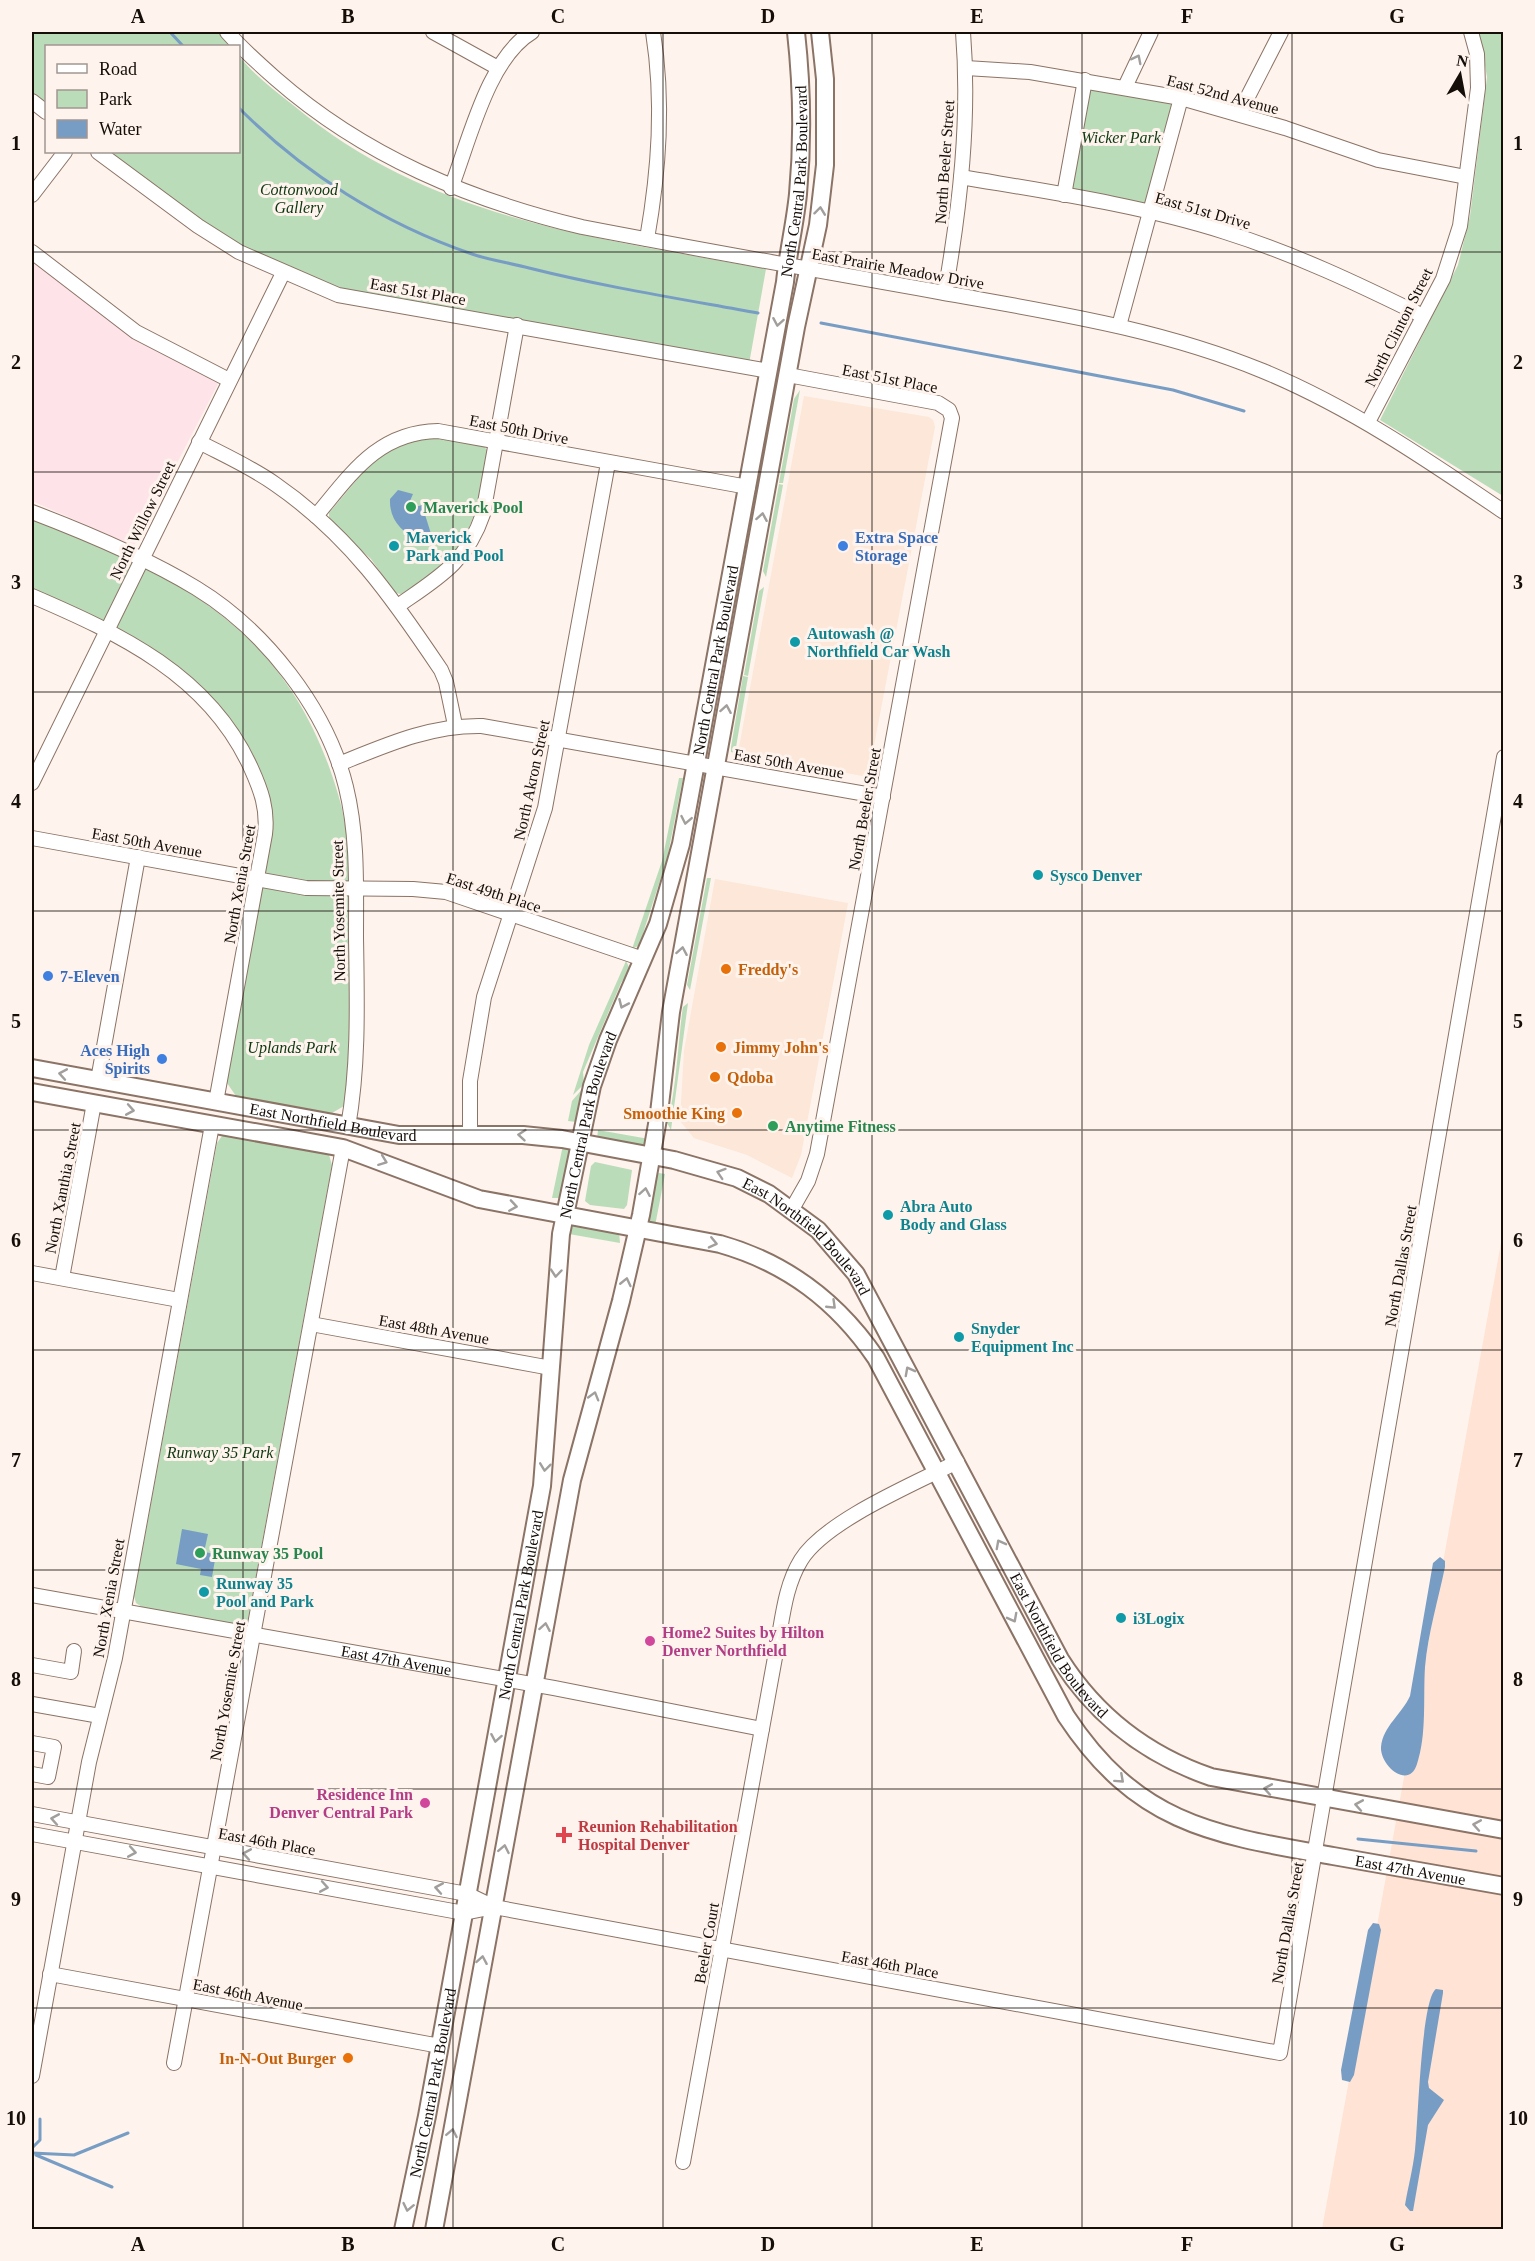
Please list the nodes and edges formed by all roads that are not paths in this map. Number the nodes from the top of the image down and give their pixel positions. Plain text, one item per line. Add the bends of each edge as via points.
1 (227, 32) edge
2 (434, 32) edge
3 (532, 32) edge
4 (654, 32) edge
5 (796, 32) edge
6 (820, 32) edge
7 (963, 32) edge
8 (1151, 32) edge
9 (1281, 32) edge
10 (1471, 32) edge
11 (238, 45) edge
12 (240, 47) edge
13 (498, 68) junction
14 (966, 68) junction
15 (1084, 80) junction
16 (1125, 87) junction
17 (1181, 98) junction
18 (32, 101) edge
19 (45, 111) edge
20 (1239, 114) junction
21 (64, 153) edge
22 (99, 153) edge
23 (961, 177) junction
24 (1466, 177) junction
25 (451, 188) junction
26 (32, 195) edge
27 (1064, 195) junction
28 (1151, 212) junction
29 (646, 240) junction
30 (32, 252) edge
31 (787, 264) junction
32 (810, 268) junction
33 (283, 273) junction
34 (945, 294) junction
35 (1423, 316) junction
36 (518, 325) junction
37 (1119, 326) junction
38 (769, 371) junction
39 (788, 375) junction
40 (229, 380) junction
41 (950, 410) joint
42 (1368, 422) junction
43 (199, 442) junction
44 (496, 442) junction
45 (608, 463) junction
46 (748, 487) junction
47 (32, 512) edge
48 (1503, 512) edge
49 (316, 516) junction
50 (141, 560) junction
51 (32, 596) edge
52 (399, 605) junction
53 (106, 631) junction
54 (454, 725) junction
55 (558, 738) junction
56 (1503, 757) edge
57 (697, 763) junction
58 (339, 764) junction
59 (716, 766) junction
60 (32, 783) edge
61 (883, 797) junction
62 (32, 838) edge
63 (138, 857) junction
64 (257, 879) junction
65 (356, 889) junction
66 (511, 914) junction
67 (643, 959) junction
68 (32, 1068) edge
69 (98, 1080) junction
70 (32, 1092) edge
71 (216, 1102) junction
72 (94, 1103) junction
73 (212, 1125) junction
74 (348, 1127) junction
75 (470, 1135) junction
76 (580, 1142) junction
77 (343, 1148) junction
78 (652, 1155) junction
79 (792, 1209) junction
80 (565, 1215) junction
81 (638, 1228) junction
82 (32, 1273) edge
83 (62, 1278) junction
84 (179, 1300) junction
85 (311, 1324) junction
86 (551, 1368) junction
87 (957, 1462) junction
88 (936, 1473) junction
89 (32, 1595) edge
90 (123, 1612) junction
91 (254, 1636) junction
92 (74, 1651) dead end
93 (32, 1665) edge
94 (507, 1680) junction
95 (534, 1685) junction
96 (32, 1704) edge
97 (100, 1716) junction
98 (762, 1729) junction
99 (32, 1743) edge
100 (32, 1774) edge
101 (1325, 1799) junction
102 (32, 1815) edge
103 (78, 1823) junction
104 (1503, 1830) edge
105 (32, 1834) edge
106 (75, 1842) junction
107 (215, 1848) junction
108 (1316, 1853) junction
109 (212, 1866) junction
110 (1503, 1886) edge
111 (467, 1894) junction
112 (494, 1907) junction
113 (464, 1913) junction
114 (722, 1950) junction
115 (50, 1974) junction
116 (187, 2000) junction
117 (440, 2046) junction
118 (1280, 2053) joint
119 (174, 2063) dead end
120 (463, 2070) junction
121 (32, 2076) edge
122 (683, 2162) dead end
123 (404, 2229) edge
124 (434, 2229) edge

1 - 11 street, East Prairie Meadow Drive
2 - 13 street
3 - 13 street via 523,37
4 - 29 street via 659,162
5 - 31 main road, North Central Park Boulevard via 801,76 801,145
32 -> 6 main road, North Central Park Boulevard via 825,145
7 - 14 street, North Beeler Street
16 -> 8 street
9 - 20 street
10 - 24 street, North Clinton Street via 1478,88
12 - 25 street, East Prairie Meadow Drive via 313,111 375,150
13 - 25 street
14 - 15 street, East 52nd Avenue
14 - 23 street, North Beeler Street
15 - 16 street, East 52nd Avenue
15 - 27 street
16 - 17 street, East 52nd Avenue
17 - 20 street, East 52nd Avenue
17 - 28 street
18 - 19 street
20 - 24 street, East 52nd Avenue via 1378,160
21 - 26 street
22 - 33 street, East 51st Place via 198,226 238,252
23 - 27 street, East 51st Drive
23 - 34 street, North Beeler Street
24 - 35 street, North Clinton Street via 1460,226 1443,279
25 - 29 street, East Prairie Meadow Drive via 532,215
27 - 28 street, East 51st Drive
28 - 35 street, East 51st Drive via 1293,256
28 - 37 street
29 - 31 street, East Prairie Meadow Drive
30 - 40 street via 136,332
31 - 32 street, East Prairie Meadow Drive
31 -> 38 main road, North Central Park Boulevard
32 - 34 street, East Prairie Meadow Drive
32 - 39 main road, North Central Park Boulevard
33 - 36 street, East 51st Place via 338,295
33 - 40 street, North Willow Street
34 - 37 street, East Prairie Meadow Drive
35 - 42 street, North Clinton Street
36 - 38 street, East 51st Place
36 - 44 street
37 - 42 street, East Prairie Meadow Drive via 1176,340 1245,364
38 - 46 main road, North Central Park Boulevard
39 - 41 street, East 51st Place via 938,403
59 -> 39 main road, North Central Park Boulevard
40 - 43 street, North Willow Street
41 - 61 street, North Beeler Street via 952,422
42 - 48 street, East Prairie Meadow Drive
43 - 49 street via 276,484
43 - 50 street, North Willow Street
44 - 45 street, East 50th Drive
44 - 49 street, East 50th Drive via 438,431 411,433 393,440 359,465
44 - 52 street via 483,514 470,544 450,569
45 - 46 street, East 50th Drive
45 - 55 street, North Akron Street
46 - 57 main road, North Central Park Boulevard
47 - 50 street, North Yosemite Street
49 - 52 street via 350,547
50 - 53 street, North Willow Street
50 - 58 street, North Yosemite Street via 196,588 227,610 284,669 325,731
51 - 53 street
52 - 54 street via 441,670
53 - 60 street, North Willow Street
53 - 64 street, North Xenia Street via 174,670 207,701 239,746 266,807
54 - 55 street, East 50th Avenue via 512,729
54 - 58 street, East 50th Avenue via 403,738
55 - 57 street, East 50th Avenue
55 - 66 street, North Akron Street via 545,808
56 - 101 street, North Dallas Street
57 - 59 street, East 50th Avenue
57 -> 67 main road, North Central Park Boulevard via 675,869
58 - 65 street, North Yosemite Street via 352,818
59 - 61 street, East 50th Avenue
78 -> 59 main road, North Central Park Boulevard via 671,1012
61 - 79 street, North Beeler Street via 817,1154
62 - 63 street, East 50th Avenue
63 - 64 street, East 50th Avenue
63 - 69 street
64 - 65 street, East 49th Place via 306,888
64 - 71 street, North Xenia Street
65 - 66 street, East 49th Place via 435,891
65 - 74 street, North Yosemite Street via 356,1065
66 - 67 street, East 49th Place
66 - 75 street, North Akron Street via 484,998 470,1082
67 -> 76 main road, North Central Park Boulevard via 602,1053
69 -> 68 main road, East Northfield Boulevard
69 - 71 main road, East Northfield Boulevard
70 - 72 main road, East Northfield Boulevard
71 - 74 main road, East Northfield Boulevard
72 -> 73 main road, East Northfield Boulevard
72 - 83 street, North Xanthia Street
73 - 77 main road, East Northfield Boulevard
73 - 84 street, North Xenia Street
74 - 75 main road, East Northfield Boulevard via 399,1135
76 -> 75 main road, East Northfield Boulevard via 523,1135
76 - 78 main road, East Northfield Boulevard
76 - 80 main road, North Central Park Boulevard
77 -> 80 main road, East Northfield Boulevard via 466,1196
77 - 85 street, North Yosemite Street
79 -> 78 main road, East Northfield Boulevard via 737,1178
81 -> 78 main road, North Central Park Boulevard
87 -> 79 main road, East Northfield Boulevard via 856,1274 826,1237
80 - 81 main road, East Northfield Boulevard
80 -> 86 main road, North Central Park Boulevard via 556,1268
81 -> 88 main road, East Northfield Boulevard via 750,1253 818,1292 851,1324 876,1358
95 -> 81 main road, North Central Park Boulevard via 578,1455
82 - 83 street
83 - 84 street
84 - 90 street, North Xenia Street
85 - 86 street, East 48th Avenue
85 - 91 street, North Yosemite Street
86 -> 94 main road, North Central Park Boulevard via 542,1486
87 - 88 street, Beeler Court
101 -> 87 main road, East Northfield Boulevard via 1228,1782 1195,1772 1145,1746 1107,1717 1060,1659
88 - 98 street, Beeler Court via 831,1529 800,1561 786,1600
88 -> 108 main road, East Northfield Boulevard via 1066,1716 1099,1760 1140,1796 1196,1826 1244,1840
89 - 90 street, East 47th Avenue
90 - 91 street, East 47th Avenue
90 - 97 street, North Xenia Street
91 - 94 street, East 47th Avenue
91 - 107 street, North Yosemite Street
92 - 93 street via 70,1672
94 - 95 street, East 47th Avenue
94 -> 111 main road, North Central Park Boulevard
95 - 98 street, East 47th Avenue
112 -> 95 main road, North Central Park Boulevard
96 - 97 street
97 - 103 street, North Xenia Street
98 - 114 street, Beeler Court
99 - 100 street via 54,1747 48,1777
104 -> 101 main road
101 - 108 street, North Dallas Street
103 -> 102 street, East 46th Place
103 - 106 street, North Xenia Street
103 - 107 street, East 46th Place
105 - 106 street, East 46th Place
106 -> 109 street, East 46th Place
106 - 115 street, North Xenia Street
107 - 109 street, North Yosemite Street
111 -> 107 street, East 46th Place
108 - 110 main road, East 47th Avenue
108 - 118 street, North Dallas Street
109 -> 113 street, East 46th Place
109 - 116 street, North Yosemite Street
111 - 112 street, East 46th Place
111 - 113 main road, North Central Park Boulevard
112 - 113 street, East 46th Place
112 - 114 street, East 46th Place
120 -> 112 main road, North Central Park Boulevard
113 - 117 main road, North Central Park Boulevard
114 - 118 street, East 46th Place
114 - 122 street, Beeler Court
115 - 116 street, East 46th Avenue
115 - 121 street, North Xenia Street
116 - 117 street, East 46th Avenue
116 - 119 street, North Yosemite Street
117 - 120 main road via 453,2054
117 -> 123 main road, North Central Park Boulevard
124 -> 120 main road, North Central Park Boulevard

